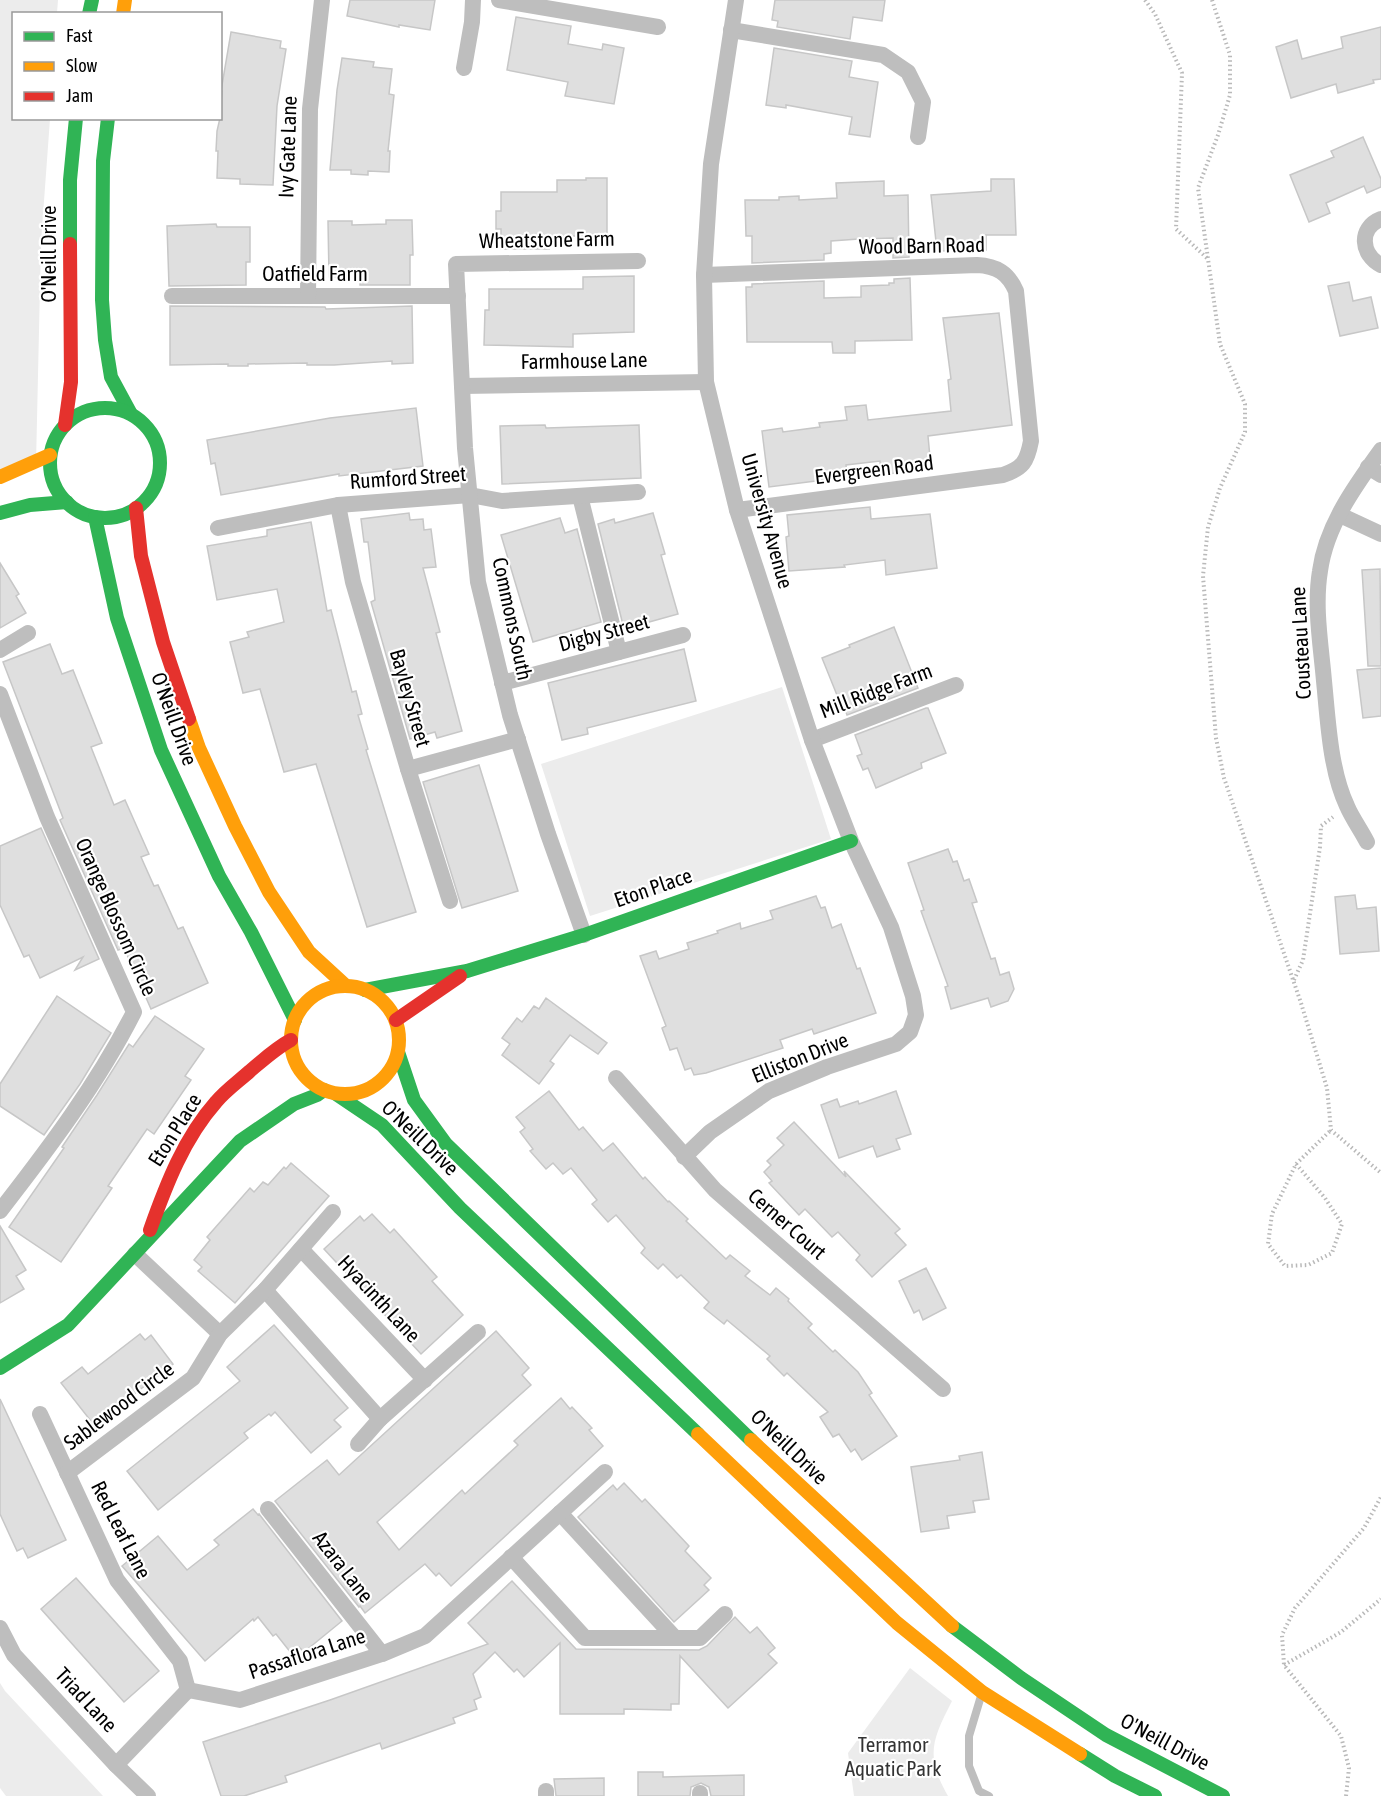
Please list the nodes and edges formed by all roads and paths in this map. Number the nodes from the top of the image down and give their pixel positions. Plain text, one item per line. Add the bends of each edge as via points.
1 (322, 0) edge
2 (473, 0) edge
3 (500, 0) edge
4 (736, 0) edge
5 (1145, 0) edge
6 (1212, 0) edge
7 (658, 27) dead end
8 (731, 30) junction
9 (465, 68) dead end
10 (75, 120) edge
11 (108, 120) edge
12 (918, 137) dead end
13 (1381, 219) edge
14 (638, 261) dead end
15 (1210, 261) junction
16 (456, 264) joint
17 (1381, 265) edge
18 (704, 275) junction
19 (172, 296) dead end
20 (308, 296) junction
21 (458, 296) junction
22 (706, 382) junction
23 (462, 386) junction
24 (131, 414) junction
25 (65, 425) junction
26 (1381, 450) edge
27 (50, 454) junction
28 (1016, 470) joint
29 (1375, 471) edge
30 (0, 477) edge
31 (638, 492) dead end
32 (470, 495) junction
33 (580, 496) junction
34 (67, 502) junction
35 (338, 505) junction
36 (136, 508) junction
37 (737, 510) junction
38 (0, 513) edge
39 (1340, 515) junction
40 (95, 516) junction
41 (218, 528) dead end
42 (1381, 534) edge
43 (28, 633) dead end
44 (683, 635) dead end
45 (0, 650) edge
46 (619, 652) junction
47 (502, 683) junction
48 (956, 685) dead end
49 (0, 694) edge
50 (4, 719) edge
51 (518, 739) junction
52 (812, 740) junction
53 (408, 769) junction
54 (1347, 806) junction
55 (851, 841) junction
56 (1367, 842) dead end
57 (450, 901) dead end
58 (584, 934) junction
59 (466, 971) junction
60 (1293, 980) junction
61 (346, 986) junction
62 (365, 990) junction
63 (296, 1020) junction
64 (396, 1020) junction
65 (910, 1032) joint
66 (291, 1040) junction
67 (398, 1052) junction
68 (616, 1078) dead end
69 (330, 1092) junction
70 (1331, 1130) junction
71 (684, 1157) junction
72 (1296, 1164) junction
73 (1381, 1173) edge
74 (0, 1211) edge
75 (333, 1212) dead end
76 (147, 1238) junction
77 (301, 1250) junction
78 (135, 1254) junction
79 (265, 1290) junction
80 (478, 1332) dead end
81 (220, 1334) junction
82 (0, 1368) edge
83 (424, 1380) junction
84 (943, 1389) dead end
85 (40, 1414) dead end
86 (380, 1419) junction
87 (358, 1444) dead end
88 (605, 1472) dead end
89 (67, 1473) junction
90 (1381, 1497) edge
91 (268, 1509) dead end
92 (560, 1513) junction
93 (511, 1557) junction
94 (1381, 1599) edge
95 (725, 1614) dead end
96 (0, 1628) edge
97 (675, 1638) junction
98 (382, 1654) junction
99 (1284, 1665) junction
100 (188, 1690) junction
101 (982, 1692) junction
102 (116, 1765) junction
103 (1200, 1791) edge
104 (148, 1796) edge
105 (989, 1796) edge
106 (1155, 1796) edge
107 (1223, 1796) edge
108 (1346, 1796) edge

1 - 20 street, Ivy Gate Lane via 310,109
2 - 9 street
3 - 7 street
4 - 8 street, University Avenue
5 - 15 path via 1182,74 1176,229
6 - 15 path via 1230,55 1230,95 1198,188
8 - 12 street via 883,55 908,72 923,102
8 - 18 street, University Avenue via 711,164
10 - 25 main road, O'Neill Drive via 70,180 71,382
11 - 24 main road via 103,162 105,340 111,377
13 - 17 street via 1370,226 1364,240 1368,255
14 - 16 street, Wheatstone Farm
15 - 60 path via 1220,344 1245,404 1245,432 1208,527 1203,576 1216,738 1224,778
16 - 21 street, Commons South
18 - 22 street, University Avenue
18 - 28 street, Wood Barn Road via 977,265 1000,270 1011,279 1016,291 1031,441 1028,459
19 - 20 street, Oatfield Farm
20 - 21 street, Oatfield Farm
21 - 23 street, Commons South
22 - 23 street, Farmhouse Lane
22 - 37 street, University Avenue
23 - 32 street, Commons South
24 - 25 main road via 114,408 96,408
24 - 36 main road via 156,441 160,460 158,478
25 - 27 main road, O'Neill Drive
26 - 29 street, Cousteau Lane
27 - 30 main road
27 - 34 main road via 50,472 56,489
28 - 37 street, Evergreen Road via 1003,476
29 - 39 street, Cousteau Lane via 1353,489
31 - 33 street, Rumford Street
32 - 33 street, Rumford Street via 502,501
32 - 35 street, Rumford Street
32 - 47 street, Commons South via 478,582
33 - 46 street
34 - 38 main road via 30,505
34 - 40 main road via 80,512
35 - 41 street, Rumford Street
35 - 53 street, Bayley Street via 353,582
36 - 40 main road via 109,518
36 - 61 main road, O'Neill Drive via 141,556 163,642 199,748 269,892 309,952
37 - 52 street, University Avenue
39 - 42 street
39 - 54 street, Cousteau Lane via 1320,571 1318,617 1336,774
40 - 63 main road, O'Neill Drive via 117,618 160,750 219,876
43 - 45 street
44 - 46 street, Digby Street
46 - 47 street, Digby Street
47 - 51 street, Commons South
48 - 52 street, Mill Ridge Farm
49 - 50 street, Orange Blossom Circle
50 - 74 street, Orange Blossom Circle via 134,1012 113,1053
51 - 53 street
51 - 58 street, Commons South
52 - 55 street, University Avenue
53 - 57 street, Bayley Street
54 - 56 street, Cousteau Lane
54 - 60 path via 1321,826 1303,960
55 - 58 main road, Eton Place
55 - 65 street, University Avenue via 891,927 913,996 916,1015
58 - 59 main road, Eton Place
59 - 62 main road, Eton Place
59 - 64 main road, Eton Place
60 - 70 path via 1327,1088
61 - 62 main road, O'Neill Drive
61 - 63 main road, O'Neill Drive via 314,995
62 - 64 main road, O'Neill Drive via 388,1008
63 - 66 main road, O'Neill Drive
64 - 67 main road, O'Neill Drive
65 - 71 street, Elliston Drive via 896,1044 769,1091 710,1132
66 - 69 main road, O'Neill Drive via 300,1071
66 - 76 main road, Eton Place via 281,1044 210,1108 167,1184
67 - 69 main road, O'Neill Drive via 380,1082 360,1093
67 - 103 main road, O'Neill Drive via 414,1100 446,1144 785,1473 948,1623 1106,1735
68 - 71 street, Cerner Court
69 - 76 main road, Eton Place via 294,1104 240,1141
69 - 101 main road, O'Neill Drive via 382,1125 460,1208 826,1557 897,1623
70 - 72 path
70 - 73 path
71 - 84 street, Cerner Court via 715,1190
72 - 72 path via 1272,1214 1268,1244 1285,1266 1308,1265 1332,1253 1342,1224
75 - 77 street, Sablewood Circle
76 - 78 main road, Eton Place
77 - 79 street, Sablewood Circle
77 - 83 street, Hyacinth Lane
78 - 81 street
78 - 82 main road, Eton Place via 68,1325
79 - 81 street, Sablewood Circle
79 - 86 street
80 - 83 street
81 - 89 street, Sablewood Circle via 194,1378
83 - 86 street
85 - 89 street, Red Leaf Lane
86 - 87 street
88 - 92 street, Passaflora Lane
89 - 100 street, Red Leaf Lane via 117,1580 180,1661
90 - 99 path via 1364,1528 1295,1608 1282,1635
91 - 98 street, Azara Lane
92 - 93 street, Passaflora Lane
92 - 97 street
93 - 97 street via 585,1638
93 - 98 street, Passaflora Lane via 425,1636
94 - 99 path via 1341,1632
95 - 97 street via 700,1638
96 - 102 street, Triad Lane via 14,1655
98 - 100 street, Passaflora Lane via 240,1700
99 - 108 path via 1341,1736 1349,1768
100 - 102 street
101 - 105 lane via 969,1736 969,1766 979,1791
101 - 106 main road, O'Neill Drive via 1115,1776
102 - 104 street, Triad Lane
103 - 107 main road, O'Neill Drive

